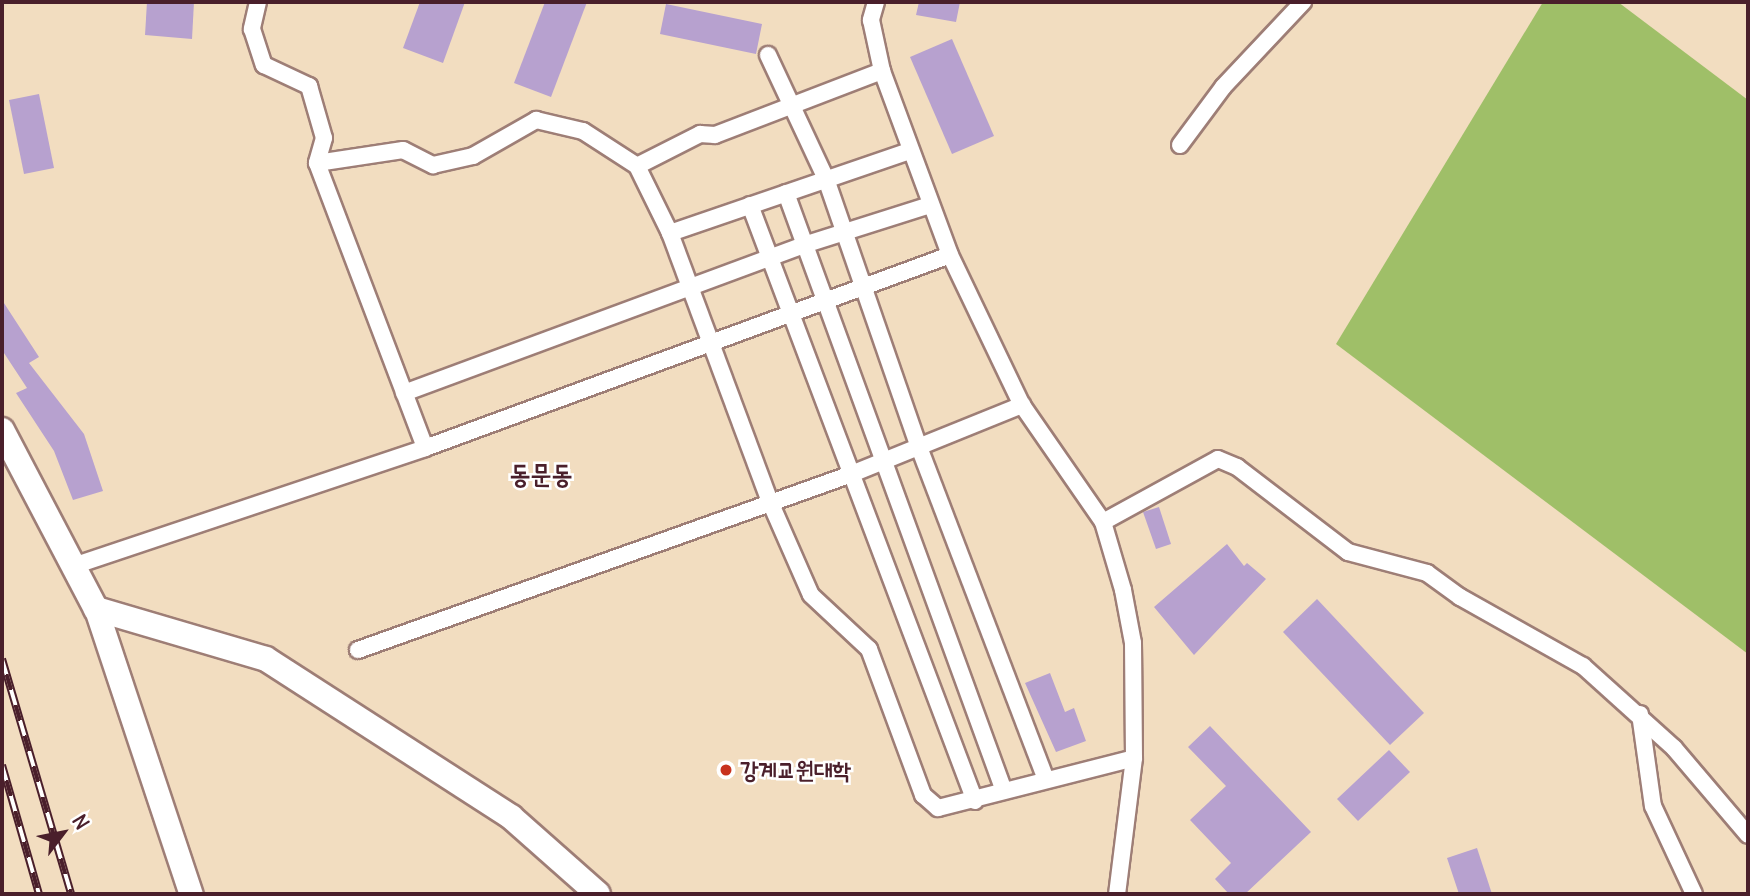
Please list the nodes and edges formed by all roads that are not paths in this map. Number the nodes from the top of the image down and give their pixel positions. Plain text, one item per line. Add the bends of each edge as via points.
1 (258, 2) edge
2 (876, 2) edge
3 (1303, 2) edge
4 (768, 55) dead end
5 (882, 71) junction
6 (795, 104) junction
7 (1180, 145) dead end
8 (910, 151) junction
9 (317, 163) junction
10 (637, 166) junction
11 (826, 179) junction
12 (786, 193) junction
13 (750, 205) junction
14 (930, 205) junction
15 (845, 232) junction
16 (670, 233) junction
17 (807, 244) junction
18 (950, 255) junction
19 (769, 260) junction
20 (866, 289) junction
21 (689, 290) junction
22 (825, 303) junction
23 (790, 315) junction
24 (709, 343) junction
25 (404, 393) junction
26 (1022, 405) junction
27 (2, 430) edge
28 (919, 447) junction
29 (425, 448) junction
30 (883, 462) junction
31 (849, 475) junction
32 (771, 504) junction
33 (1103, 522) junction
34 (76, 565) junction
35 (96, 609) junction
36 (358, 650) dead end
37 (1640, 714) junction
38 (1134, 758) junction
39 (1046, 779) junction
40 (1004, 791) junction
41 (975, 800) junction
42 (1748, 835) edge
43 (191, 894) edge
44 (598, 894) edge
45 (1117, 894) edge
46 (1694, 894) edge

1 - 9 street via 252,29 264,65 309,86 324,138
2 - 5 street via 871,20
3 - 7 street via 1223,86
4 - 6 street
5 - 6 street
5 - 8 street
6 - 10 street via 715,135 700,134
6 - 11 street
8 - 11 street
8 - 14 street
9 - 10 street via 403,150 433,165 473,156 536,120 583,131
9 - 25 street
10 - 16 street
11 - 12 street
11 - 15 street
12 - 13 street
12 - 17 street
13 - 16 street
13 - 19 street
14 - 15 street
14 - 18 street
15 - 17 street
15 - 20 street
16 - 21 street
17 - 19 street
17 - 22 street
18 - 20 street
18 - 26 street
19 - 21 street
19 - 23 street
20 - 22 street
20 - 28 street
21 - 24 street
21 - 25 street
22 - 23 street
22 - 30 street
23 - 24 street
23 - 31 street
24 - 29 street
24 - 32 street
25 - 29 street
26 - 28 street
26 - 33 street
27 - 34 main road
28 - 30 street
28 - 39 street
29 - 34 street
30 - 31 street
30 - 40 street
31 - 32 street
31 - 41 street
32 - 36 street
32 - 41 street via 811,594 869,649 923,795 938,808
33 - 37 street via 1218,459 1237,467 1348,552 1427,573 1460,597 1583,666
33 - 38 street via 1133,643
34 - 35 main road
35 - 43 street
35 - 44 main road via 267,659 511,817
37 - 42 street
37 - 46 street via 1653,806
38 - 39 street
38 - 45 street
39 - 40 street
40 - 41 street

